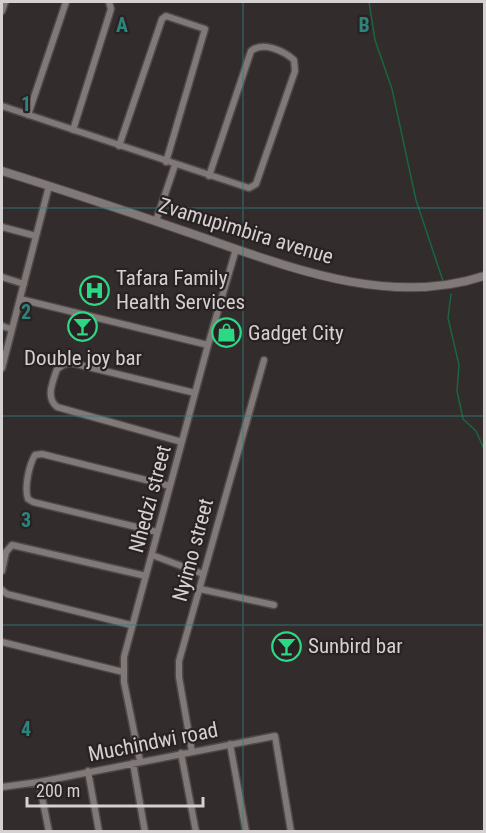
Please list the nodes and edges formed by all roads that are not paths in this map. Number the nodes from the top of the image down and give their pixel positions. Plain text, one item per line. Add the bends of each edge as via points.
1 (4, 2) edge
2 (66, 2) edge
3 (109, 2) edge
4 (2, 11) edge
5 (2, 106) edge
6 (28, 115) junction
7 (73, 130) junction
8 (119, 146) junction
9 (166, 162) junction
10 (175, 165) junction
11 (2, 171) edge
12 (209, 176) junction
13 (49, 186) junction
14 (156, 221) junction
15 (2, 227) edge
16 (36, 236) junction
17 (236, 249) junction
18 (484, 276) edge
19 (2, 277) edge
20 (24, 284) junction
21 (20, 299) junction
22 (2, 326) edge
23 (11, 329) junction
24 (208, 345) junction
25 (264, 360) dead end
26 (2, 368) edge
27 (195, 393) junction
28 (182, 442) junction
29 (170, 486) junction
30 (157, 532) junction
31 (152, 555) junction
32 (2, 572) edge
33 (203, 574) junction
34 (146, 576) junction
35 (200, 589) junction
36 (2, 590) edge
37 (274, 605) dead end
38 (131, 625) junction
39 (2, 642) edge
40 (123, 672) junction
41 (230, 744) junction
42 (192, 752) junction
43 (181, 753) junction
44 (136, 762) junction
45 (88, 771) junction
46 (39, 782) junction
47 (2, 787) edge
48 (49, 831) edge
49 (99, 831) edge
50 (145, 831) edge
51 (196, 831) edge
52 (246, 831) edge
53 (291, 831) edge

1 - 4 street
2 - 6 street
3 - 7 street via 111,9
5 - 6 street
6 - 7 street
7 - 8 street
8 - 9 street
8 - 9 street via 162,19 166,16 180,20 205,29
9 - 10 street
10 - 12 street
10 - 14 street
11 - 13 street, Zvamupimbira avenue
12 - 12 street via 250,51 260,47 288,55 294,60 295,71 256,184 249,189
13 - 14 street, Zvamupimbira avenue
13 - 16 street
14 - 17 street, Zvamupimbira avenue
15 - 16 street
16 - 20 street
17 - 18 street, Zvamupimbira avenue via 321,274 386,287 438,287
17 - 24 street, Nhedzi street
19 - 20 street
20 - 21 street
21 - 23 street
21 - 24 street
22 - 23 street
23 - 26 street
24 - 27 street, Nhedzi street
25 - 33 street, Nyimo street
27 - 28 street, Nhedzi street
27 - 28 street via 72,363 57,369 50,391 57,407
28 - 29 street, Nhedzi street
29 - 30 street, Nhedzi street
29 - 30 street via 42,454 32,460 26,493 33,502
30 - 31 street, Nhedzi street
31 - 33 street
31 - 34 street, Nhedzi street
32 - 34 street via 6,552 12,545
33 - 35 street, Nyimo street
34 - 38 street, Nhedzi street
35 - 37 street
35 - 42 street, Nyimo street via 178,669
36 - 38 street
38 - 40 street, Nhedzi street
39 - 40 street
40 - 44 street, Nhedzi street
41 - 42 street, Muchindwi road
41 - 52 street
41 - 53 street, Muchindwi road via 275,736
42 - 43 street, Muchindwi road
43 - 44 street, Muchindwi road
43 - 51 street
44 - 45 street, Muchindwi road
44 - 50 street, Nhedzi street
45 - 46 street, Muchindwi road
45 - 49 street
46 - 47 street, Muchindwi road
46 - 48 street

